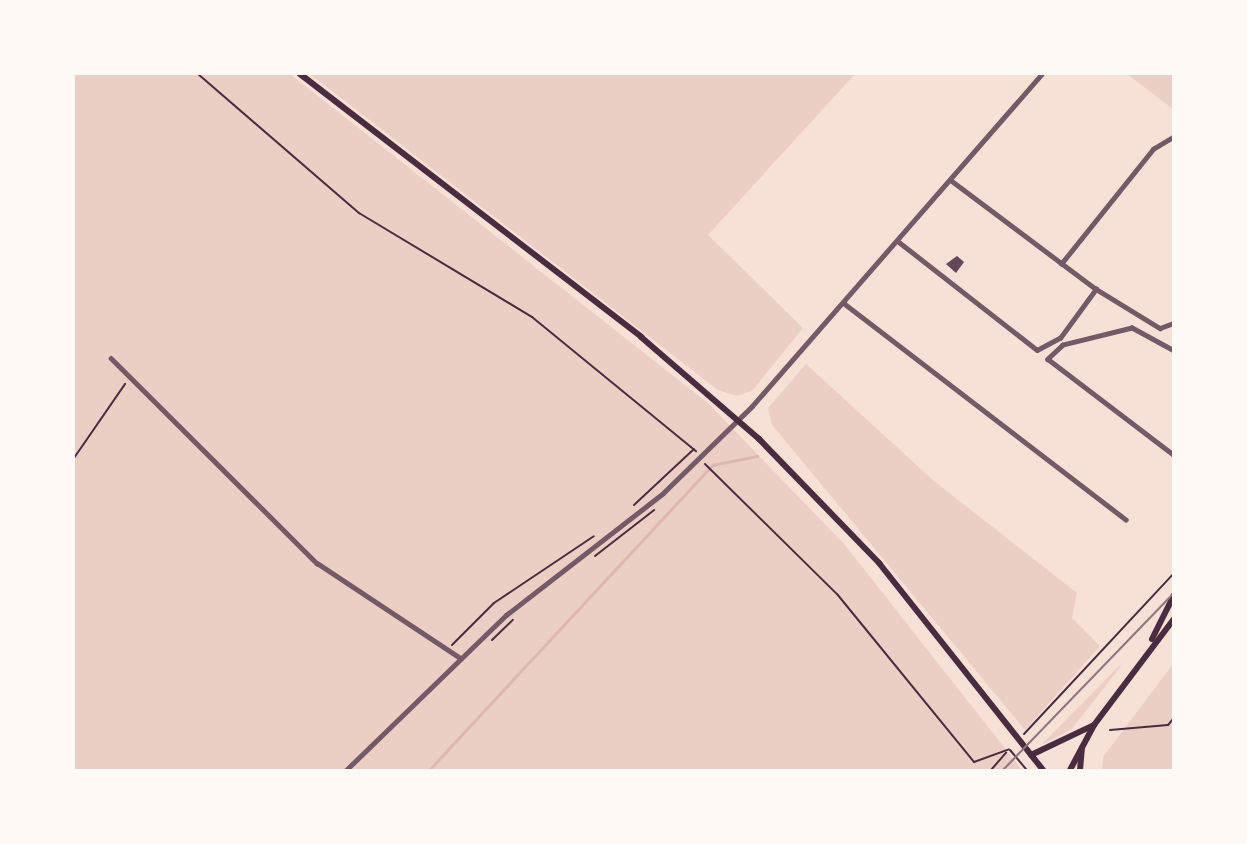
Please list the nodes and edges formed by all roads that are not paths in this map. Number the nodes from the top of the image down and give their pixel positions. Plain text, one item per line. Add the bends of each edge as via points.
1 (300, 74) edge
2 (1042, 74) edge
3 (1173, 137) edge
4 (952, 181) junction
5 (899, 242) junction
6 (1061, 264) junction
7 (1096, 289) junction
8 (845, 304) junction
9 (1174, 323) edge
10 (1174, 351) edge
11 (111, 358) dead end
12 (738, 420) junction
13 (1174, 455) edge
14 (1126, 520) dead end
15 (1174, 595) edge
16 (1174, 619) edge
17 (1152, 640) junction
18 (459, 657) junction
19 (1094, 725) junction
20 (1082, 745) junction
21 (1031, 755) junction
22 (346, 771) edge
23 (1043, 771) edge
24 (1070, 771) edge
25 (1080, 771) edge

1 - 12 main road
2 - 4 street
3 - 6 street via 1153,149
4 - 5 street
4 - 6 street
5 - 7 street via 1037,350 1060,338
5 - 8 street
6 - 7 street
7 - 9 street via 1165,329
8 - 12 street
8 - 14 street
10 - 13 street via 1151,333 1132,328 1063,345 1048,359
11 - 18 street via 317,563
12 - 18 street via 663,493
12 - 21 main road via 862,544
15 - 17 main road
16 - 17 main road
17 - 19 main road
18 - 22 street
19 - 20 main road
19 - 21 main road
20 - 24 main road
20 - 25 main road
21 - 23 main road

